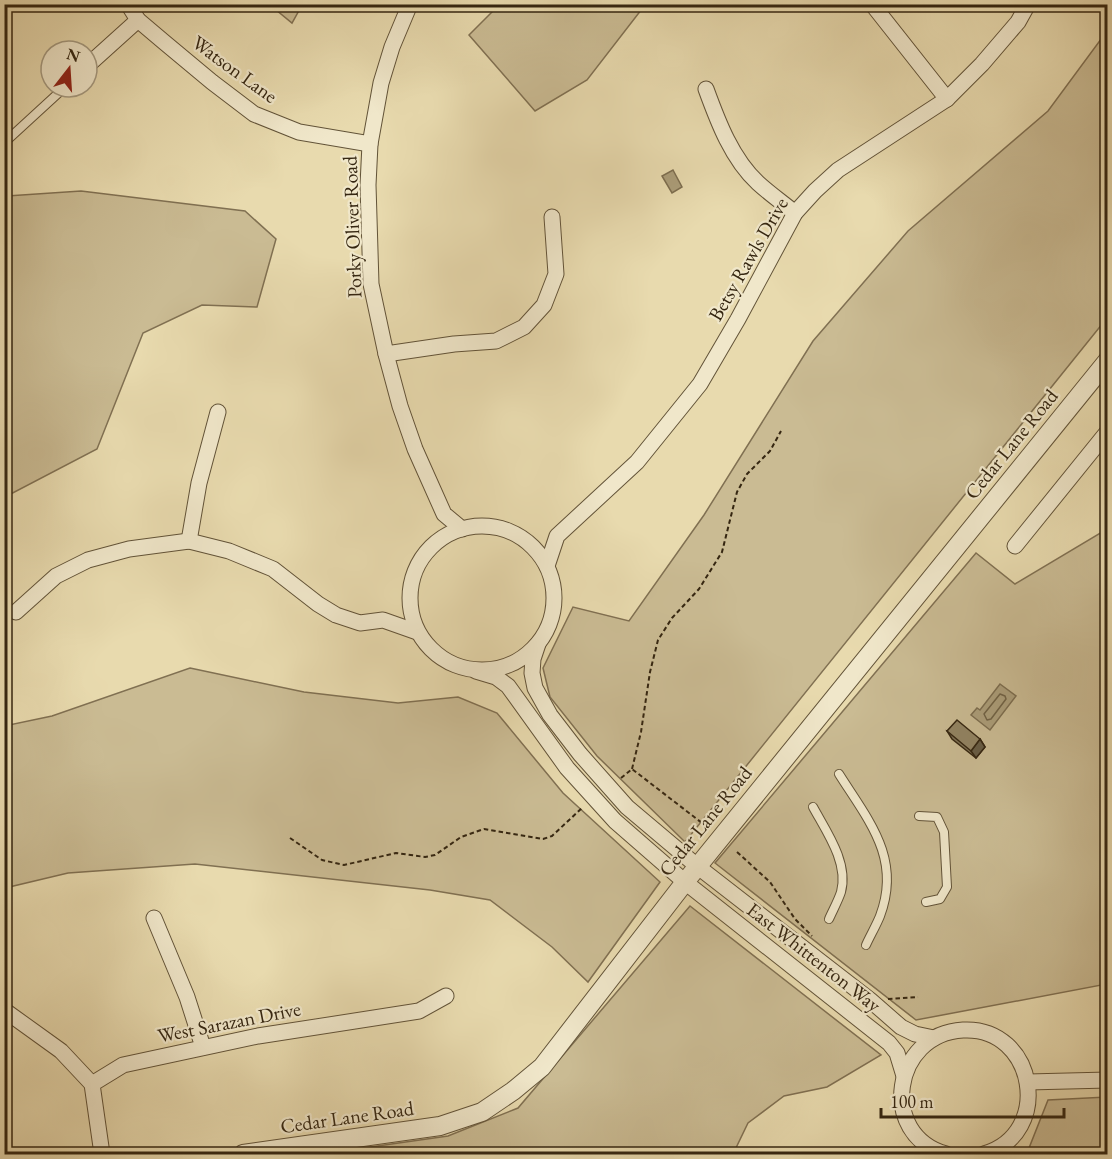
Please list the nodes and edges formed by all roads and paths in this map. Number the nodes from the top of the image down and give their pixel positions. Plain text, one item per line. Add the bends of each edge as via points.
1 (128, 4) edge
2 (410, 4) edge
3 (873, 4) edge
4 (1028, 4) edge
5 (138, 20) junction
6 (99, 55) edge
7 (706, 89) dead end
8 (52, 99) edge
9 (947, 99) junction
10 (4, 143) edge
11 (370, 144) junction
12 (795, 213) junction
13 (552, 217) dead end
14 (386, 354) junction
15 (1107, 360) edge
16 (218, 412) dead end
17 (781, 431) dead end
18 (1107, 431) edge
19 (444, 514) junction
20 (462, 529) junction
21 (557, 536) junction
22 (189, 541) junction
23 (437, 542) junction
24 (527, 542) junction
25 (1015, 546) dead end
26 (547, 566) junction
27 (410, 601) junction
28 (16, 612) dead end
29 (383, 620) junction
30 (417, 632) junction
31 (538, 644) junction
32 (476, 671) junction
33 (632, 769) junction
34 (839, 774) dead end
35 (609, 787) junction
36 (592, 798) junction
37 (813, 807) dead end
38 (919, 816) dead end
39 (702, 823) dead end
40 (290, 838) dead end
41 (737, 852) dead end
42 (698, 866) junction
43 (685, 882) junction
44 (926, 902) dead end
45 (154, 918) dead end
46 (829, 919) dead end
47 (814, 939) dead end
48 (866, 945) dead end
49 (883, 995) dead end
50 (446, 996) dead end
51 (918, 997) dead end
52 (4, 1010) edge
53 (934, 1038) junction
54 (203, 1047) junction
55 (904, 1076) junction
56 (1107, 1080) edge
57 (1028, 1082) junction
58 (92, 1083) junction
59 (102, 1155) edge
60 (243, 1155) edge
61 (946, 1155) edge
62 (984, 1155) edge

1 - 5 street, Watson Lane
2 - 11 street, Porky Oliver Road via 381,83
3 - 9 street
4 - 9 street, Betsy Rawls Drive via 1018,22
5 - 6 street
5 - 11 street, Watson Lane via 254,114 299,132
7 - 12 street via 719,125 740,160 757,182
8 - 10 lane
9 - 12 street, Betsy Rawls Drive via 838,170
11 - 14 street, Porky Oliver Road via 371,284
12 - 21 street, Betsy Rawls Drive via 700,384 637,462
13 - 14 street via 556,274 544,305 524,327 496,341
14 - 19 street, Porky Oliver Road via 415,449
15 - 42 street, Cedar Lane Road
16 - 22 street
17 - 33 path via 770,451 747,474 738,492 722,552 699,589 658,640
18 - 25 street
19 - 20 street, Porky Oliver Road
19 - 23 street
20 - 23 street
20 - 24 street via 496,528
21 - 24 street
21 - 26 street, Betsy Rawls Drive
22 - 28 street via 129,549 88,560 56,576
22 - 29 street via 229,551 273,569 336,615 360,623
23 - 27 street via 417,567
24 - 26 street
26 - 31 street via 554,602 549,627
27 - 29 street
27 - 30 street
29 - 30 street
30 - 32 street via 439,656
31 - 32 street via 512,664
31 - 35 street, East Whittenton Way via 532,658 535,688 550,715
32 - 36 street, East Whittenton Way via 496,677 508,686
33 - 35 path
33 - 39 path
34 - 48 lane via 876,832 885,855 887,889
35 - 42 street, East Whittenton Way via 627,807
36 - 40 path via 552,836 543,839 484,829 461,837 435,855 396,853 356,864 334,864
36 - 43 street, East Whittenton Way
37 - 46 lane via 837,851 841,870 842,890
38 - 44 lane via 937,817 944,832 947,887 940,899
41 - 47 path via 770,882
42 - 43 street, Cedar Lane Road
42 - 53 street, East Whittenton Way via 901,1027
43 - 55 street, East Whittenton Way via 889,1043 897,1053
43 - 60 street, Cedar Lane Road via 542,1066 482,1112 440,1126
45 - 54 street via 188,997
49 - 51 path via 888,999
50 - 54 street, West Sarazan Drive via 419,1011
52 - 58 street via 61,1051
53 - 55 street via 916,1053
53 - 57 street via 965,1030 995,1038 1015,1054
54 - 58 street, West Sarazan Drive via 123,1065
55 - 61 street via 902,1102 909,1124 916,1136
56 - 57 street
57 - 62 street via 1029,1102 1017,1131 1000,1148
58 - 59 street

